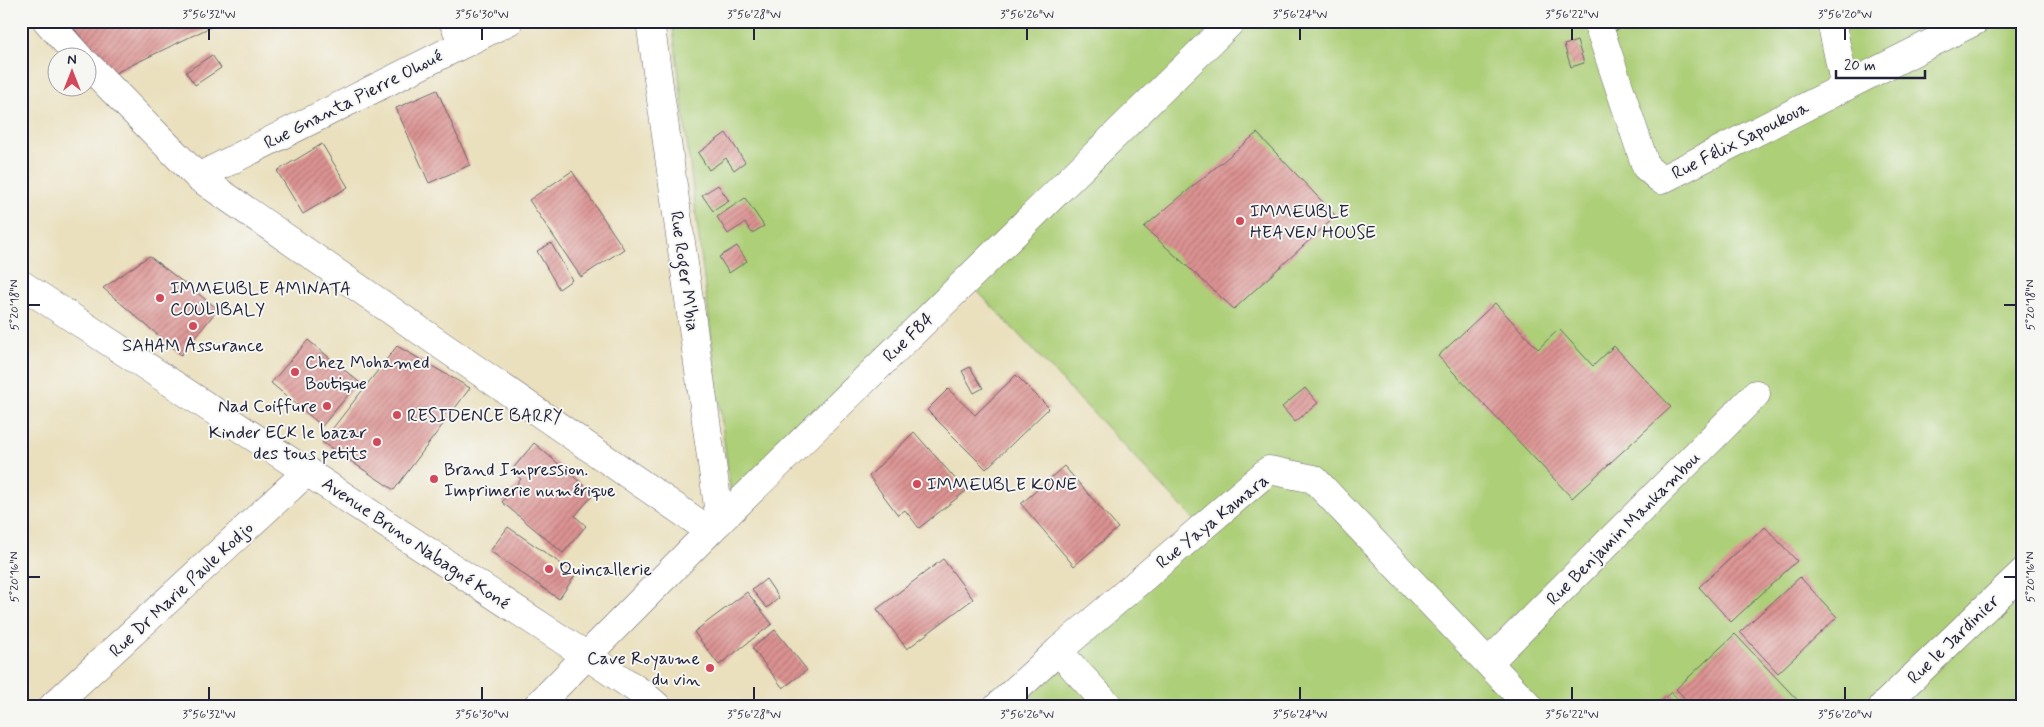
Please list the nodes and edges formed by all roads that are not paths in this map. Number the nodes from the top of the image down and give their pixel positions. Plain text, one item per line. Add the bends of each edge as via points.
1 (47, 21) edge
2 (509, 21) edge
3 (650, 21) edge
4 (1232, 21) edge
5 (1597, 21) edge
6 (1831, 21) edge
7 (1975, 21) edge
8 (458, 33) edge
9 (71, 48) edge
10 (98, 75) edge
11 (1845, 87) junction
12 (198, 177) junction
13 (21, 284) edge
14 (1756, 394) dead end
15 (308, 471) junction
16 (715, 526) junction
17 (2023, 572) edge
18 (1058, 651) junction
19 (588, 656) junction
20 (1490, 662) junction
21 (53, 706) edge
22 (537, 706) edge
23 (657, 706) edge
24 (998, 706) edge
25 (1109, 706) edge
26 (1529, 706) edge
27 (1883, 706) edge

1 - 9 street
2 - 8 street, Rue Gnanta Pierre Ohoué
3 - 16 street, Rue Roger M'bia
4 - 16 street, Rue F84
5 - 11 street, Rue Félix Sapoukoua via 1646,167 1661,180
6 - 11 street
7 - 11 street, Rue Félix Sapoukoua
8 - 12 street, Rue Gnanta Pierre Ohoué
10 - 12 street
12 - 16 street
13 - 15 street, Avenue Bruno Nabagné Koné
14 - 20 street, Rue Benjamin Mankambou
15 - 19 street, Avenue Bruno Nabagné Koné
15 - 21 street, Rue Dr Marie Paule Kodjo
16 - 19 street, Rue F84
17 - 27 street, Rue le Jardinier
18 - 20 street, Rue Yaya Kamara via 1269,470 1314,479
18 - 24 street, Rue Yaya Kamara
18 - 25 street
19 - 22 street, Rue F84
19 - 23 street, Avenue Bruno Nabagné Koné
20 - 26 street, Rue Yaya Kamara

